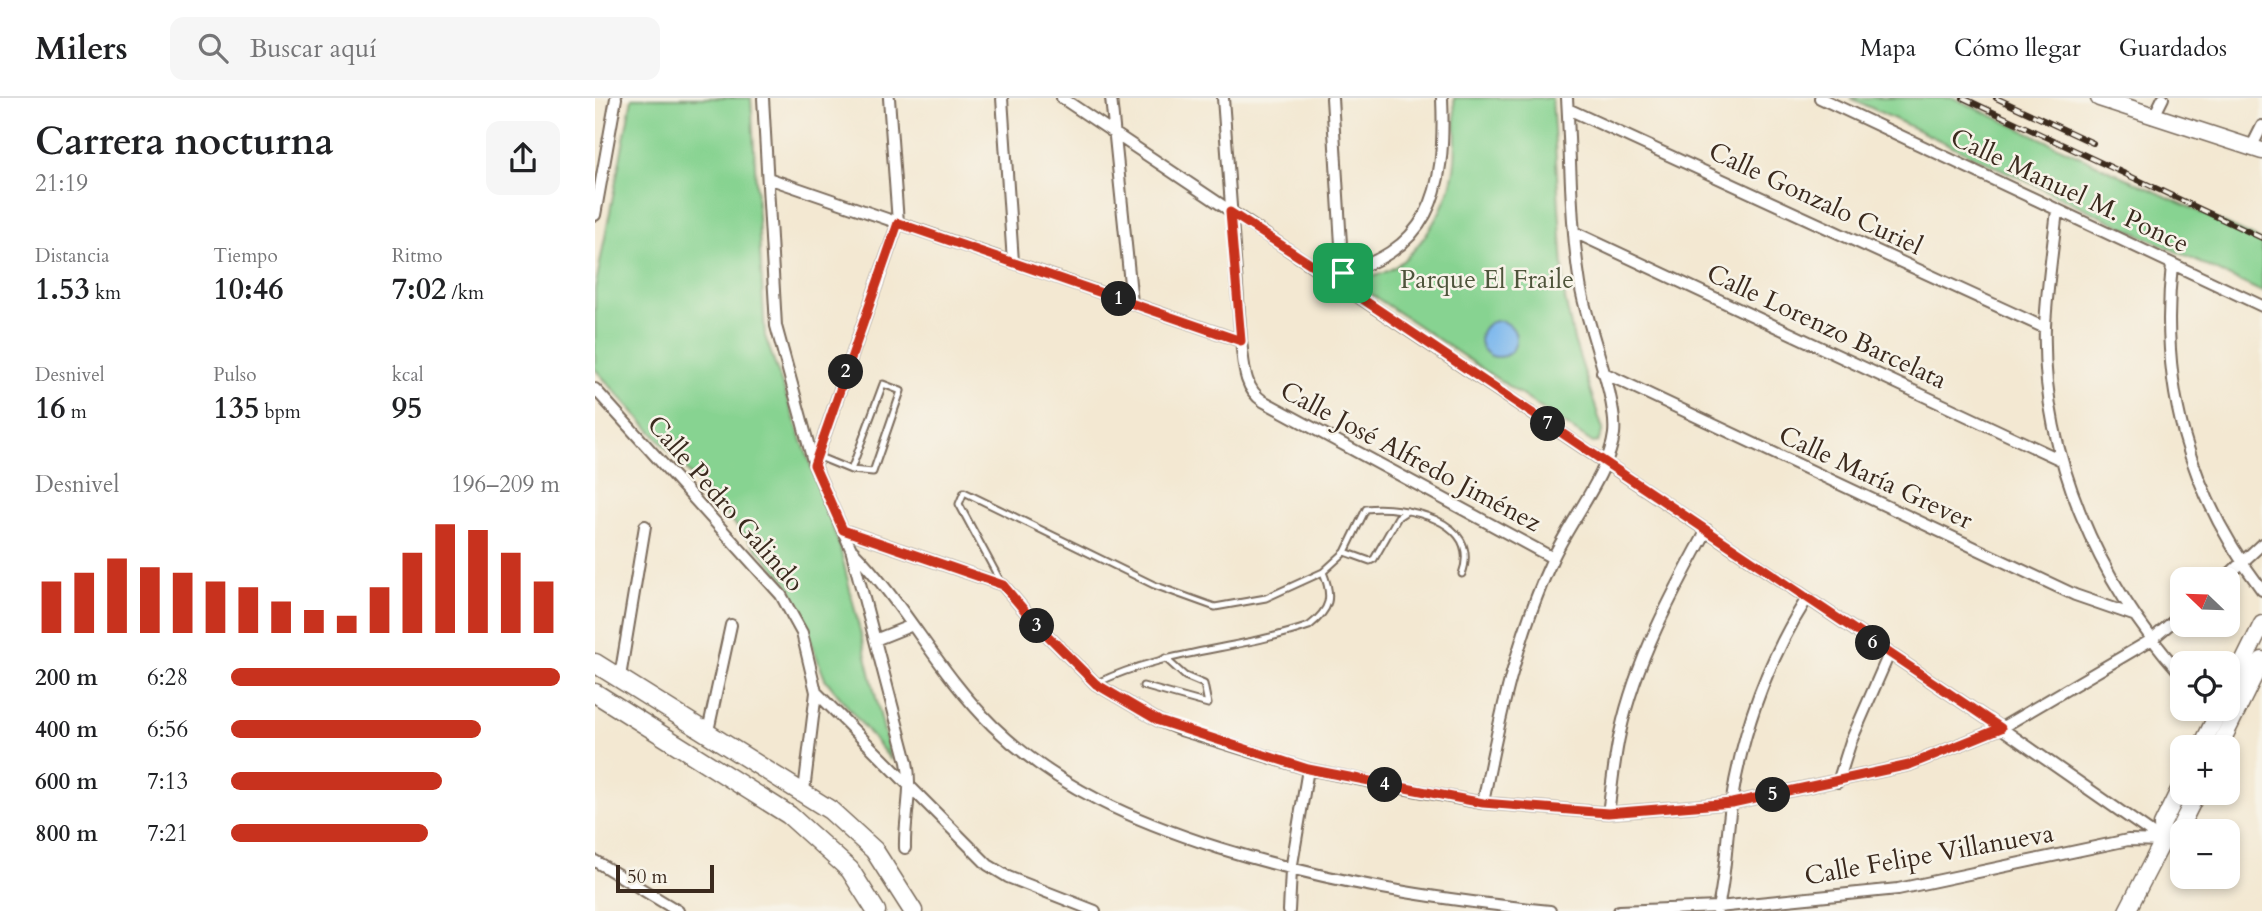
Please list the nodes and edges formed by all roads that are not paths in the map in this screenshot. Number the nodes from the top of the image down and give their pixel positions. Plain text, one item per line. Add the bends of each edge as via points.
1 (616, 98) edge
2 (763, 98) edge
3 (889, 98) edge
4 (1002, 98) edge
5 (1062, 98) edge
6 (1111, 98) edge
7 (1223, 98) edge
8 (1332, 98) edge
9 (1442, 98) edge
10 (1820, 98) edge
11 (2099, 98) edge
12 (2163, 98) edge
13 (1567, 104) edge
14 (2153, 118) junction
15 (2262, 126) edge
16 (1113, 132) junction
17 (2257, 148) edge
18 (768, 178) junction
19 (2057, 209) junction
20 (1230, 212) junction
21 (595, 215) edge
22 (898, 223) junction
23 (1574, 232) junction
24 (1013, 262) junction
25 (2172, 264) junction
26 (1343, 273) junction
27 (1329, 276) junction
28 (1343, 286) junction
29 (1132, 303) junction
30 (2262, 306) edge
31 (2045, 328) junction
32 (1241, 341) junction
33 (1602, 372) junction
34 (595, 389) edge
35 (2061, 460) junction
36 (816, 461) junction
37 (1605, 462) junction
38 (851, 470) junction
39 (1407, 511) junction
40 (645, 526) dead end
41 (843, 530) junction
42 (1707, 530) junction
43 (2262, 544) edge
44 (851, 549) junction
45 (1345, 552) junction
46 (1553, 558) junction
47 (2262, 558) edge
48 (2243, 564) junction
49 (2239, 567) edge
50 (1324, 572) junction
51 (1462, 574) dead end
52 (1003, 585) junction
53 (2262, 590) edge
54 (1806, 600) junction
55 (2133, 615) junction
56 (2170, 624) edge
57 (2262, 624) edge
58 (731, 625) dead end
59 (910, 626) junction
60 (875, 640) junction
61 (2151, 640) junction
62 (1888, 653) junction
63 (1165, 658) junction
64 (2262, 660) edge
65 (2170, 661) edge
66 (595, 663) edge
67 (2240, 669) edge
68 (620, 677) junction
69 (1096, 684) junction
70 (1143, 686) dead end
71 (816, 692) junction
72 (595, 693) edge
73 (2001, 728) junction
74 (708, 731) junction
75 (2225, 735) edge
76 (1308, 769) junction
77 (1838, 782) junction
78 (910, 784) junction
79 (804, 791) junction
80 (1483, 803) junction
81 (1732, 803) junction
82 (2172, 805) edge
83 (2191, 805) edge
84 (1608, 813) junction
85 (2163, 841) junction
86 (905, 848) dead end
87 (595, 861) edge
88 (1291, 870) junction
89 (1717, 909) edge
90 (678, 911) edge
91 (876, 911) edge
92 (913, 911) edge
93 (1095, 911) edge
94 (1289, 911) edge
95 (1551, 911) edge
96 (1619, 911) edge
97 (2127, 911) edge

1 - 21 street
2 - 18 street
3 - 22 street
4 - 24 street
5 - 16 street
6 - 16 street
7 - 20 street, Calle José Alfredo Jiménez
8 - 26 street
9 - 26 street via 1442,165 1423,217 1389,256
10 - 19 street, Calle Manuel M. Ponce
11 - 14 main road
12 - 14 street
13 - 23 street
13 - 31 street, Calle Gonzalo Curiel
14 - 17 main road
15 - 17 street
16 - 20 street
16 - 29 street
18 - 22 street
18 - 36 street via 774,315
19 - 25 street, Calle Manuel M. Ponce
19 - 31 street
20 - 27 street
20 - 32 street, Calle José Alfredo Jiménez
22 - 24 street
22 - 36 street
23 - 33 street via 1585,309
23 - 35 street, Calle Lorenzo Barcelata
24 - 29 street
25 - 30 street, Calle Manuel M. Ponce
25 - 48 street via 2168,341 2183,435 2207,501
26 - 27 street
26 - 28 street
27 - 28 street
28 - 37 street
29 - 32 street
31 - 35 street
32 - 46 street, Calle José Alfredo Jiménez via 1245,377 1256,397
33 - 37 street via 1615,431
33 - 55 street, Calle María Grever via 2075,595
34 - 71 street, Calle Pedro Galindo via 781,595 802,633
35 - 55 street via 2098,551
36 - 38 lane
36 - 41 street
37 - 42 street
37 - 46 street
38 - 38 lane via 883,384 897,388 901,391 873,472
39 - 45 lane via 1366,509
39 - 45 lane via 1398,517 1374,559
39 - 51 lane via 1429,517 1458,535 1466,548
40 - 68 street
41 - 44 street
41 - 52 street
42 - 54 street
42 - 84 street via 1665,607 1634,686 1620,733
43 - 48 street
44 - 59 street
44 - 60 street
45 - 50 lane
46 - 80 street via 1514,663
47 - 48 street
48 - 49 street
48 - 53 street
50 - 52 lane via 1254,602 1215,607 1154,585 964,492 959,504
50 - 63 lane via 1331,599 1327,610 1310,626
52 - 69 street
54 - 62 street
54 - 81 street via 1770,665 1750,721
55 - 61 street
56 - 61 street
57 - 67 main road
58 - 74 street
59 - 60 street
59 - 88 street via 993,726 1069,785 1141,822
60 - 78 street
61 - 65 street
61 - 73 street
62 - 73 street
62 - 77 street
63 - 69 lane
63 - 70 lane via 1185,677 1204,684 1207,704
64 - 75 main road
66 - 68 main road
68 - 74 main road
69 - 76 street via 1159,721
71 - 78 street
71 - 79 street
72 - 91 main road via 789,815 850,870
73 - 77 street via 1909,765
73 - 85 street
74 - 79 main road
76 - 80 street
76 - 88 street
77 - 81 street
78 - 86 street
78 - 93 street via 993,869
79 - 92 main road via 874,850
80 - 84 street
81 - 84 street
81 - 89 street
82 - 85 main road via 2162,825
83 - 85 main road via 2177,833
85 - 89 street, Calle Felipe Villanueva via 2128,841 1898,889
85 - 97 main road
87 - 90 street
88 - 94 street
88 - 95 street via 1380,890
89 - 96 street, Calle Felipe Villanueva

